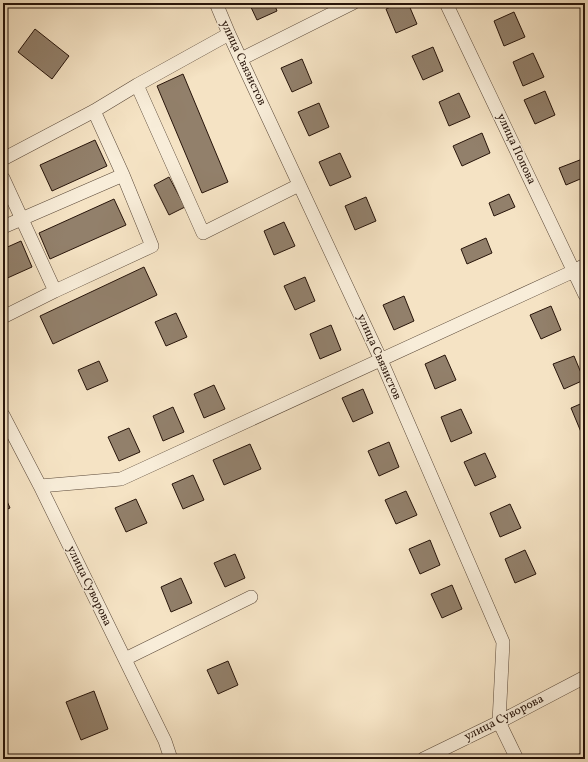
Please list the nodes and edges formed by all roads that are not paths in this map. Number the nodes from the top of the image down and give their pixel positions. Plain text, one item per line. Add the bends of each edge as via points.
1 (216, 3) edge
2 (353, 3) edge
3 (446, 3) edge
4 (229, 34) junction
5 (241, 59) junction
6 (137, 85) junction
7 (94, 111) junction
8 (3, 159) edge
9 (123, 175) junction
10 (3, 178) edge
11 (299, 185) junction
12 (21, 219) junction
13 (3, 227) edge
14 (580, 268) edge
15 (55, 291) junction
16 (585, 294) edge
17 (3, 317) edge
18 (381, 360) junction
19 (3, 415) edge
20 (40, 486) junction
21 (251, 597) dead end
22 (125, 659) junction
23 (585, 677) edge
24 (499, 722) junction
25 (171, 759) edge
26 (423, 759) edge
27 (516, 759) edge

1 - 4 street, улица Связистов
2 - 5 street
3 - 14 street, улица Попова
4 - 5 street, улица Связистов
4 - 6 street
5 - 11 street, улица Связистов
6 - 7 street
6 - 11 street via 203,233
7 - 8 street
7 - 9 street
9 - 12 street
9 - 15 street via 152,246
10 - 12 street
11 - 18 street, улица Связистов
12 - 13 street
12 - 15 street
14 - 16 street, улица Попова
14 - 18 street
15 - 17 street
18 - 20 street via 120,479
18 - 24 street, улица Связистов via 503,642
19 - 20 street, улица Суворова
20 - 22 street, улица Суворова
21 - 22 street
22 - 25 street, улица Суворова via 165,741
23 - 24 street, улица Суворова
24 - 26 street, улица Суворова
24 - 27 street

